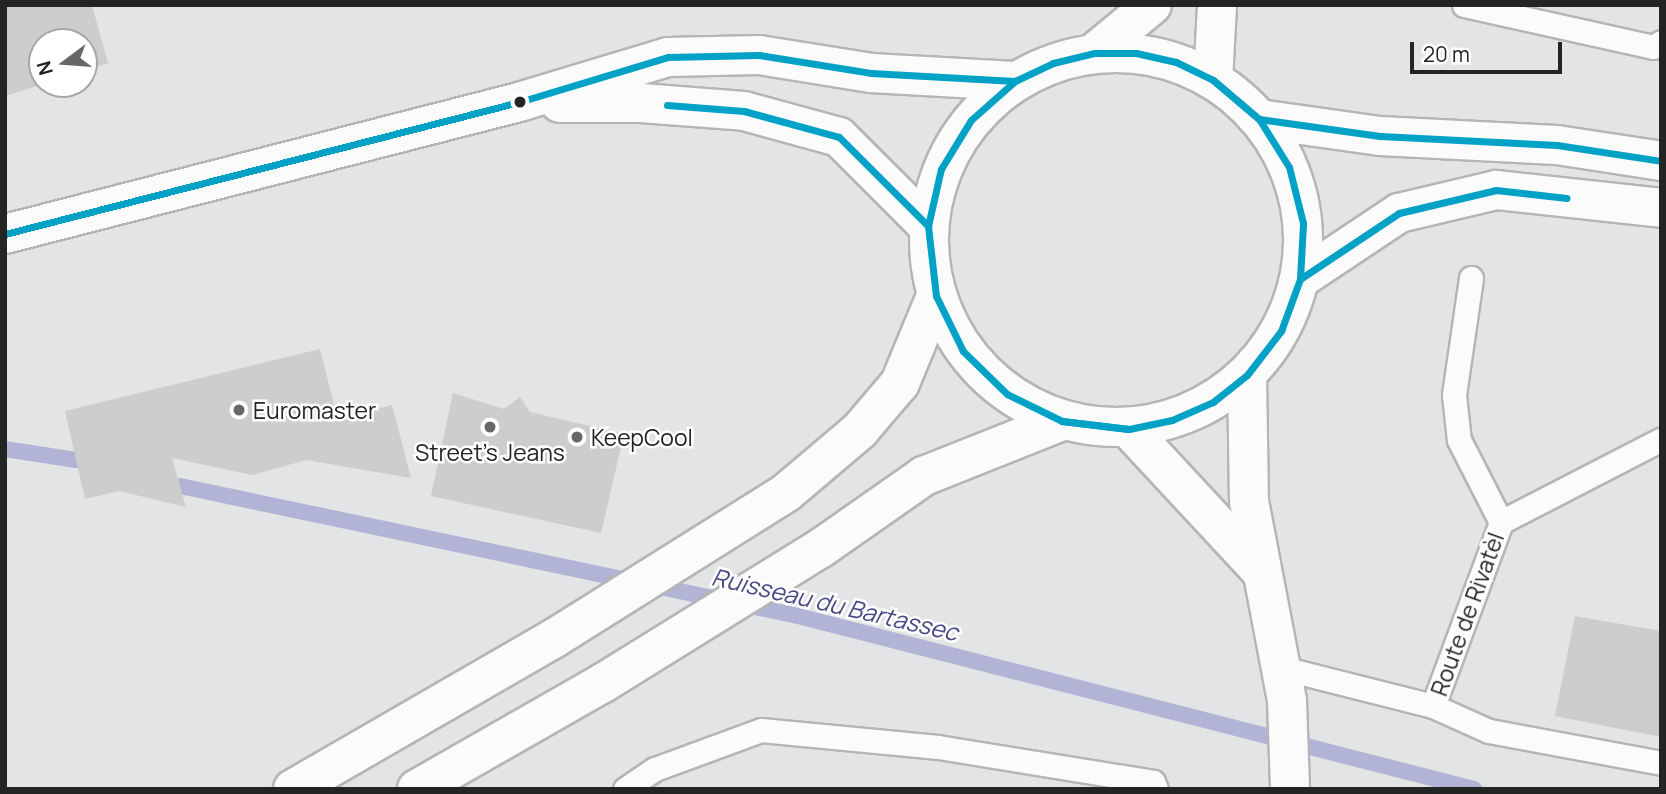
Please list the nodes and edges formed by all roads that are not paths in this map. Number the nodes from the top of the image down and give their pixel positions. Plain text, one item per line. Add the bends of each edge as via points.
1 (1152, 5) edge
2 (1217, 5) edge
3 (1464, 5) edge
4 (1661, 42) edge
5 (1094, 53) junction
6 (1213, 80) junction
7 (1015, 81) junction
8 (519, 103) junction
9 (1259, 119) junction
10 (1661, 161) edge
11 (1661, 208) edge
12 (928, 226) junction
13 (5, 234) edge
14 (1471, 278) dead end
15 (1300, 279) junction
16 (936, 296) junction
17 (1247, 375) junction
18 (1062, 421) junction
19 (1129, 429) junction
20 (1660, 440) edge
21 (1501, 522) junction
22 (1259, 569) junction
23 (1283, 684) junction
24 (1433, 706) junction
25 (1661, 763) edge
26 (1291, 783) edge
27 (293, 789) edge
28 (417, 789) edge
29 (625, 789) edge
30 (1156, 789) edge

1 - 5 main road
2 - 6 main road
3 - 4 lane via 1654,47
5 - 6 main road via 1136,53 1175,62
5 - 7 main road via 1053,63
6 - 9 main road
7 - 8 main road via 871,73 759,55 668,57
7 - 12 main road via 971,120 941,169
8 - 12 main road via 641,103 744,111 839,137
8 - 13 main road
9 - 10 main road via 1380,136 1557,145
9 - 15 main road via 1289,167 1303,223
11 - 15 main road via 1496,190 1399,213
12 - 16 main road
14 - 21 lane, Route de Rivatèl via 1454,395 1459,440
15 - 17 main road via 1281,331
16 - 18 main road via 963,351 1007,394
16 - 27 main road via 900,383 860,430 787,492 553,639
17 - 19 main road via 1213,402 1172,421
17 - 22 main road via 1249,501
18 - 19 main road
18 - 28 main road via 924,476 821,548 603,683
19 - 22 main road
20 - 21 lane, Route de Rivatèl
21 - 24 lane, Route de Rivatèl
22 - 23 main road
23 - 24 lane, Route de Rivatèl
23 - 26 main road
24 - 25 lane, Route de Rivatèl via 1489,731
29 - 30 lane via 656,769 761,730 938,747 1153,782

